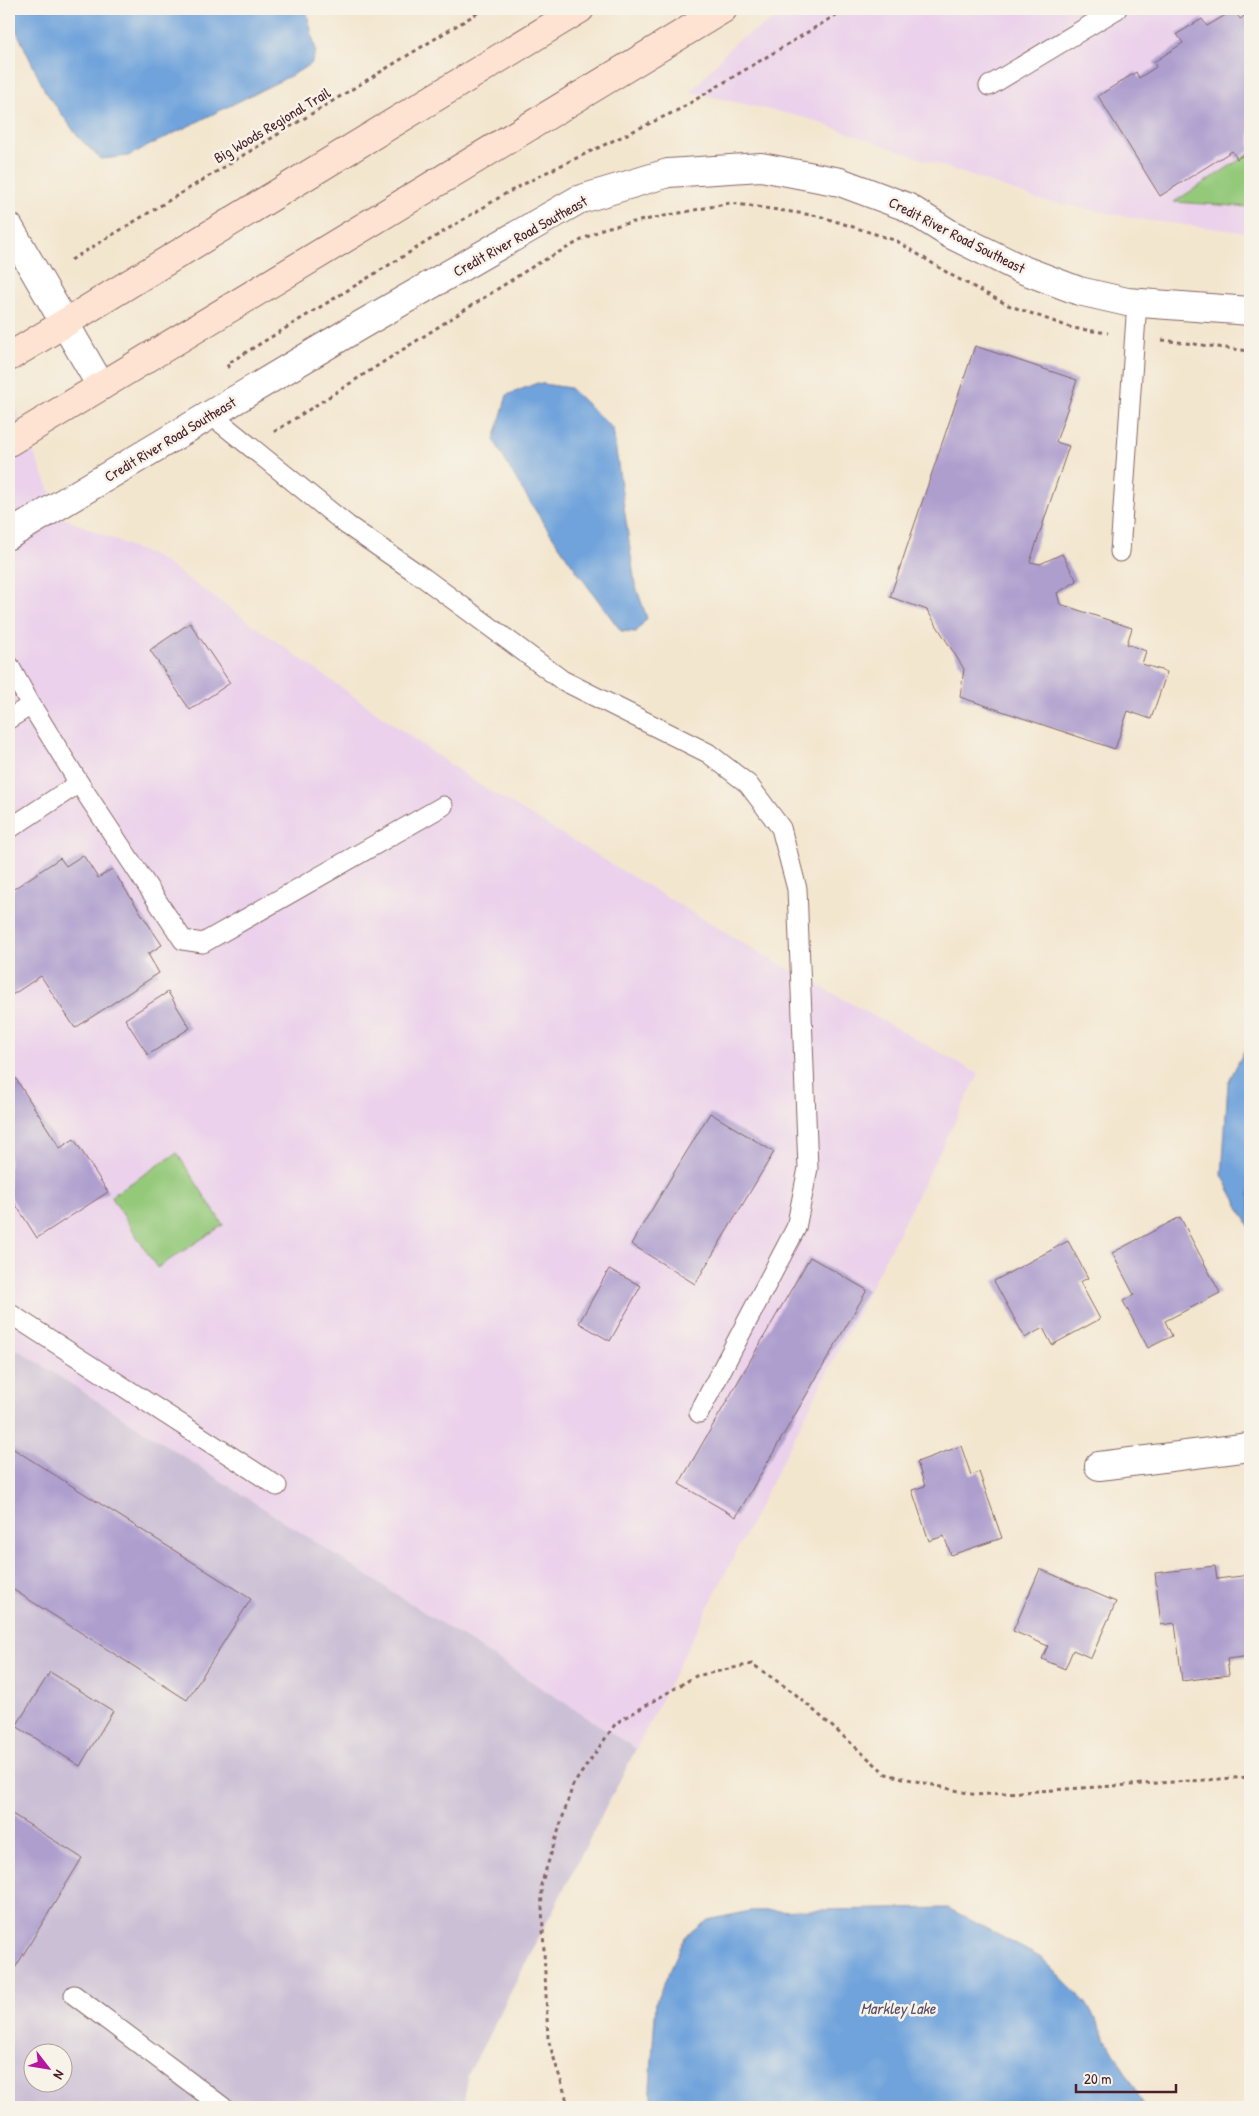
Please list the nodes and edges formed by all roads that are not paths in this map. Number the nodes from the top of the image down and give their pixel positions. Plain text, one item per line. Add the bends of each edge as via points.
1 (580, 9) edge
2 (723, 9) edge
3 (1117, 9) edge
4 (989, 86) dead end
5 (9, 227) edge
6 (1137, 302) junction
7 (1250, 311) edge
8 (63, 322) junction
9 (9, 357) edge
10 (101, 386) junction
11 (210, 414) junction
12 (9, 442) edge
13 (9, 535) edge
14 (1120, 552) dead end
15 (9, 665) edge
16 (31, 705) junction
17 (9, 719) edge
18 (79, 783) junction
19 (443, 806) dead end
20 (9, 829) edge
21 (9, 1313) edge
22 (699, 1413) dead end
23 (1250, 1447) edge
24 (1100, 1466) dead end
25 (276, 1486) dead end
26 (74, 1995) dead end
27 (223, 2107) edge

1 - 8 main road
2 - 10 main road
3 - 4 lane
5 - 8 street
6 - 7 street, Credit River Road Southeast
6 - 11 street, Credit River Road Southeast via 1079,292 1021,269 950,234 907,207 840,182 762,167 668,173 578,200
6 - 14 lane
8 - 9 main road
8 - 10 street
10 - 12 main road
11 - 13 street, Credit River Road Southeast
11 - 22 lane via 347,525 562,680 708,753 748,784 781,828 797,889 808,1168 796,1228
15 - 16 lane
16 - 17 lane
16 - 18 lane
18 - 19 lane via 183,940 203,943
18 - 20 lane
21 - 25 lane
23 - 24 street
26 - 27 lane

